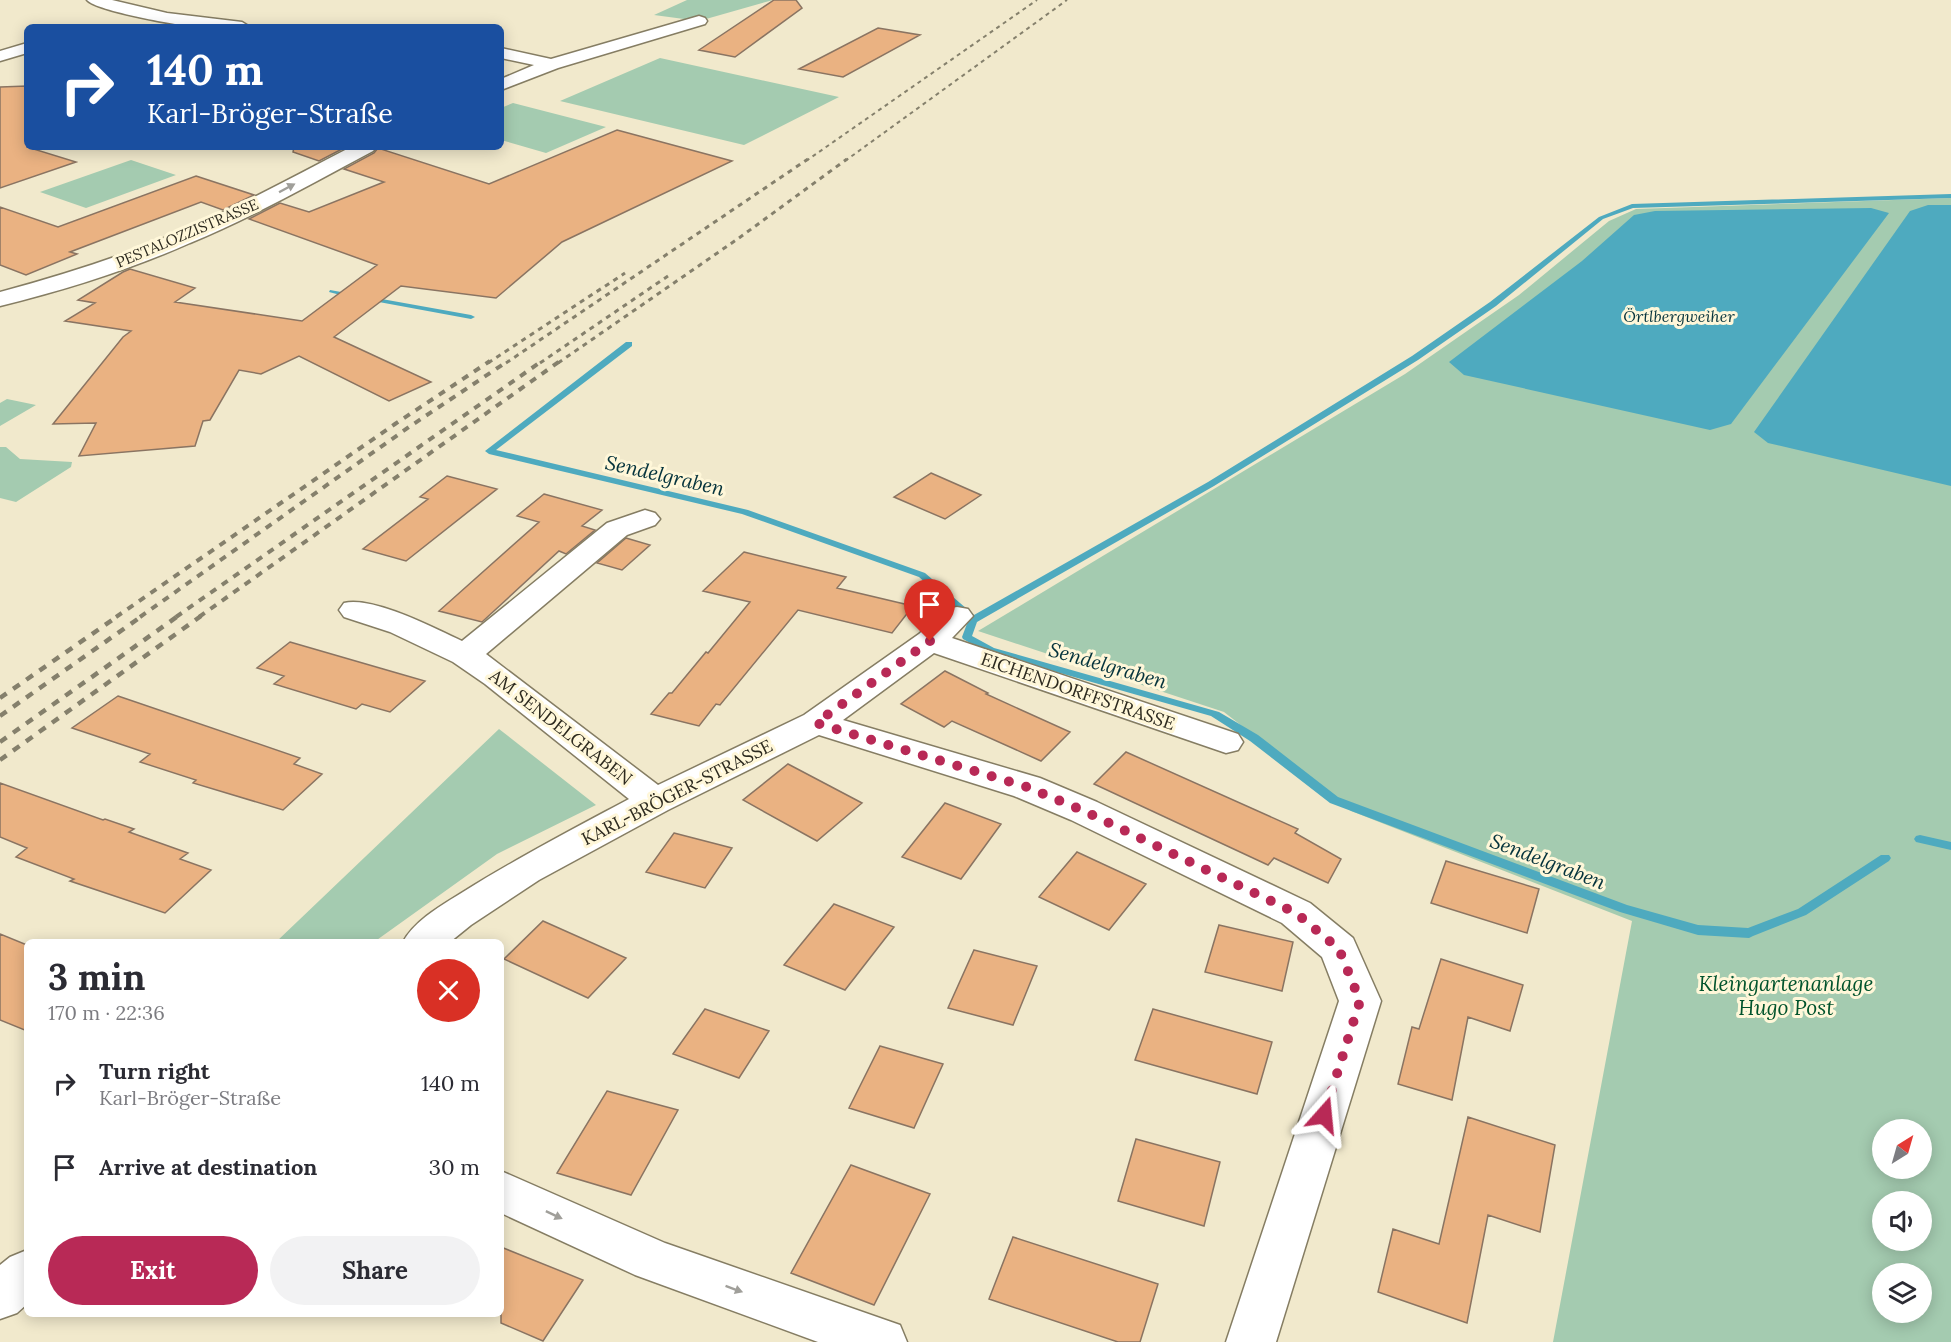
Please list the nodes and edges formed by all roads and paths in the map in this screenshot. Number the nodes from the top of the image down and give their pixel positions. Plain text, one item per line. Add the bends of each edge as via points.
1 (95, 0) edge
2 (167, 4) dead end
3 (142, 14) junction
4 (699, 21) dead end
5 (120, 23) dead end
6 (210, 24) edge
7 (24, 49) edge
8 (504, 54) edge
9 (0, 56) edge
10 (552, 64) junction
11 (504, 84) edge
12 (360, 150) edge
13 (0, 299) edge
14 (645, 519) dead end
15 (355, 610) dead end
16 (957, 616) dead end
17 (930, 641) junction
18 (465, 655) junction
19 (816, 723) junction
20 (1226, 742) dead end
21 (656, 801) junction
22 (427, 939) edge
23 (504, 1192) edge
24 (24, 1275) edge
25 (0, 1297) edge
26 (882, 1342) edge
27 (1251, 1342) edge

1 - 3 street
2 - 3 street
3 - 5 street
3 - 6 street
4 - 10 street
7 - 9 street
8 - 10 street
10 - 11 street
13 -> 12 street, PESTALOZZISTRASSE via 76,278 196,232
14 - 18 street via 617,529
15 - 18 street, AM SENDELGRABEN via 401,625
16 - 17 street, KARL-BRÖGER-STRASSE
17 - 19 street, KARL-BRÖGER-STRASSE
17 - 20 street, EICHENDORFFSTRASSE
18 - 21 street, AM SENDELGRABEN
19 - 21 street, KARL-BRÖGER-STRASSE
19 - 27 street via 1027,787 1084,811 1296,913 1339,949 1360,1001
21 - 22 street, KARL-BRÖGER-STRASSE via 526,870
23 -> 26 street via 652,1260
24 - 25 street

